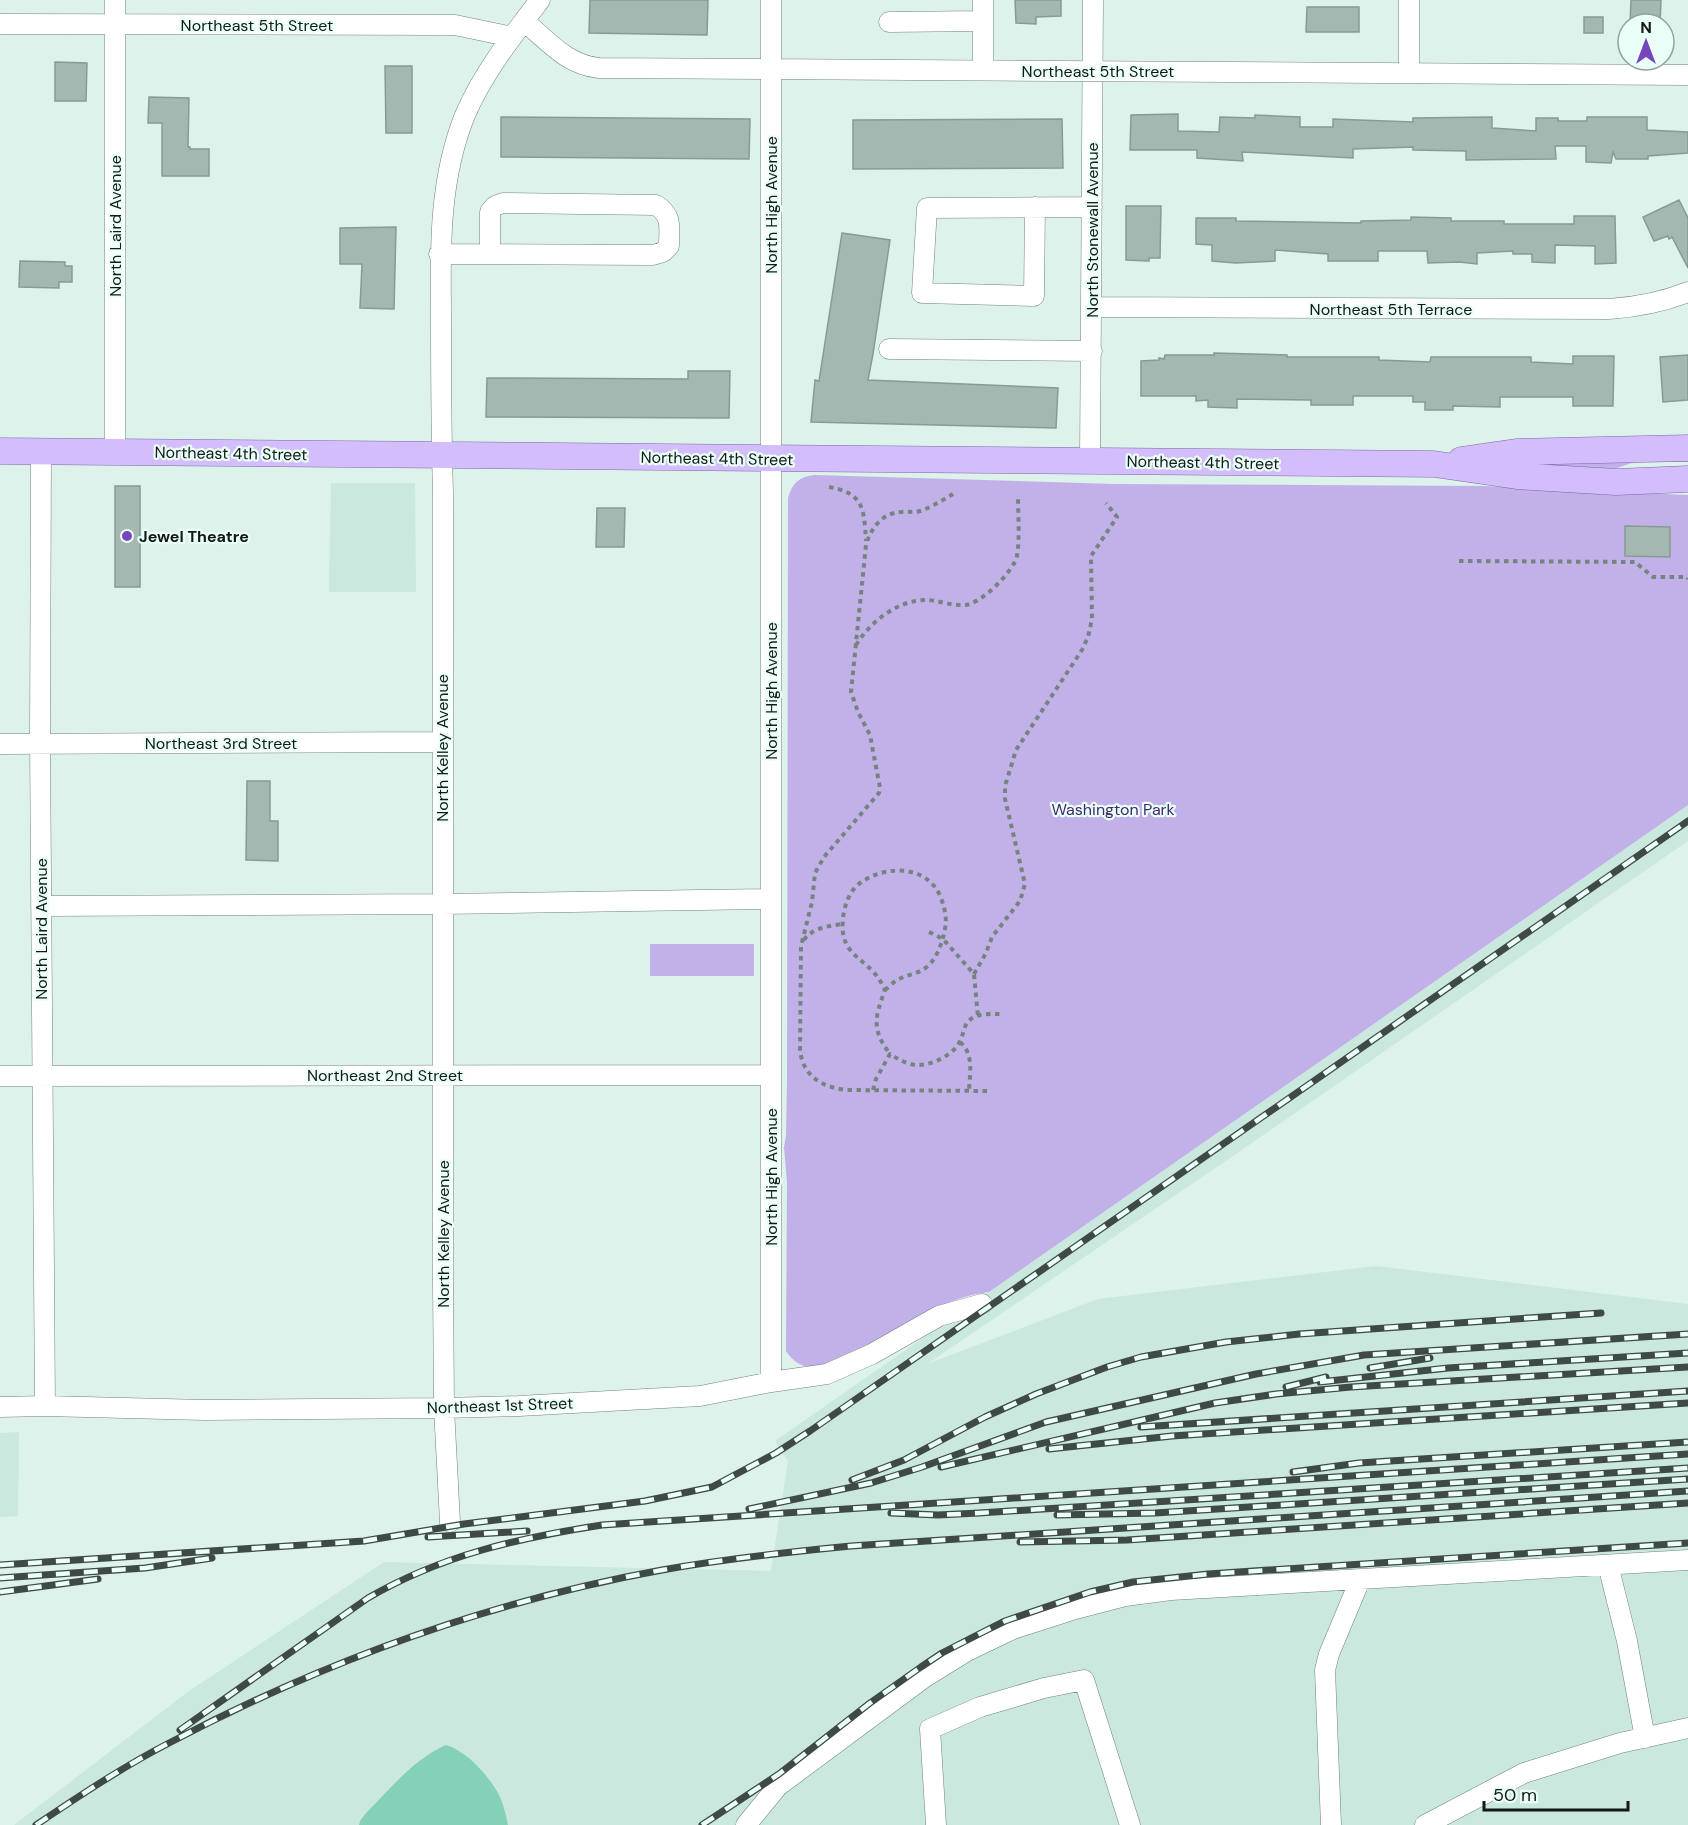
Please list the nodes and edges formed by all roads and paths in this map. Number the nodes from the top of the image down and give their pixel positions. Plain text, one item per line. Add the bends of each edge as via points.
1 (115, 0) edge
2 (540, 0) edge
3 (771, 0) edge
4 (983, 0) edge
5 (1093, 0) edge
6 (1409, 0) edge
7 (983, 21) junction
8 (889, 22) dead end
9 (0, 24) edge
10 (115, 24) junction
11 (518, 29) junction
12 (771, 69) junction
13 (983, 70) junction
14 (1092, 71) junction
15 (1409, 73) junction
16 (1688, 75) edge
17 (1035, 207) junction
18 (1092, 207) junction
19 (439, 254) junction
20 (490, 254) junction
21 (1688, 292) edge
22 (1092, 307) junction
23 (889, 349) dead end
24 (1092, 351) junction
25 (1688, 448) edge
26 (0, 451) edge
27 (41, 451) junction
28 (115, 452) junction
29 (442, 455) junction
30 (771, 459) junction
31 (1090, 460) junction
32 (1434, 464) junction
33 (1688, 479) edge
34 (829, 487) dead end
35 (954, 494) dead end
36 (1018, 495) dead end
37 (1106, 504) dead end
38 (866, 545) junction
39 (1459, 561) dead end
40 (1688, 579) edge
41 (854, 648) junction
42 (442, 742) junction
43 (40, 743) junction
44 (0, 744) edge
45 (771, 899) junction
46 (442, 904) junction
47 (41, 906) junction
48 (843, 924) junction
49 (929, 932) dead end
50 (943, 939) junction
51 (801, 946) junction
52 (974, 974) junction
53 (885, 990) junction
54 (1002, 1014) dead end
55 (978, 1017) junction
56 (960, 1042) junction
57 (890, 1053) junction
58 (442, 1075) junction
59 (771, 1075) junction
60 (0, 1076) edge
61 (42, 1076) junction
62 (873, 1090) junction
63 (969, 1090) junction
64 (988, 1091) dead end
65 (982, 1304) dead end
66 (771, 1382) junction
67 (45, 1406) junction
68 (0, 1407) edge
69 (444, 1408) junction
70 (450, 1522) dead end
71 (1688, 1560) edge
72 (1608, 1565) junction
73 (1360, 1580) junction
74 (1688, 1728) edge
75 (1645, 1738) junction
76 (746, 1825) edge
77 (936, 1825) edge
78 (1130, 1825) edge
79 (1330, 1825) edge
80 (1425, 1825) edge

1 - 10 street, North Laird Avenue
2 - 11 street, North Kelley Avenue
3 - 12 street, North High Avenue
4 - 7 street
5 - 14 street, North Stonewall Avenue
6 - 15 street
7 - 8 street
7 - 13 street
9 - 10 street, Northeast 5th Street
10 - 11 street, Northeast 5th Street
10 - 28 street, North Laird Avenue
11 - 12 street, Northeast 5th Street via 584,66
11 - 19 street, North Kelley Avenue via 474,97 458,136 448,176
12 - 13 street, Northeast 5th Street
12 - 30 street, North High Avenue
13 - 14 street, Northeast 5th Street
14 - 15 street, Northeast 5th Street
14 - 18 street, North Stonewall Avenue
15 - 16 street, Northeast 5th Street
17 - 17 street via 927,208 922,293 1034,296
17 - 18 street
18 - 22 street, North Stonewall Avenue
19 - 20 street
19 - 29 street, North Kelley Avenue
20 - 20 street via 653,255 669,246 669,217 656,205 503,203 490,212
21 - 22 street, Northeast 5th Terrace via 1651,304 1609,309
22 - 24 street, North Stonewall Avenue
23 - 24 street
24 - 31 street, North Stonewall Avenue
25 - 32 main road, Northeast 4th Street via 1516,452
26 - 27 main road, Northeast 4th Street
27 - 28 main road, Northeast 4th Street
27 - 43 street, North Laird Avenue
28 - 29 main road, Northeast 4th Street
29 - 30 main road, Northeast 4th Street
29 - 42 street, North Kelley Avenue
30 - 31 main road, Northeast 4th Street
30 - 45 street, North High Avenue
31 - 32 main road, Northeast 4th Street
32 - 33 main road, Northeast 4th Street via 1529,477 1616,482
34 - 38 path via 850,492 859,501
35 - 38 path via 922,510 889,515 870,532
36 - 41 path via 1014,565 986,594 963,605 925,600 902,605 876,621
37 - 52 path via 1118,517 1091,556 1092,619 1088,637 1016,750 1005,786 1024,891 992,937
38 - 41 path
39 - 40 path via 1635,562 1653,577
41 - 51 path via 851,692 870,735 879,794 818,866
42 - 43 street, Northeast 3rd Street
42 - 46 street, North Kelley Avenue
43 - 44 street, Northeast 3rd Street
43 - 47 street, North Laird Avenue
45 - 46 street
45 - 59 street, North High Avenue
46 - 47 street
46 - 58 street, North Kelley Avenue
47 - 61 street, North Laird Avenue
48 - 50 path via 842,915 859,884 892,870 908,871 923,875 940,895 947,920
48 - 51 path via 816,930
48 - 53 path via 843,935 852,954 876,975
49 - 50 path
50 - 52 path
50 - 53 path via 927,966 919,973 898,979
51 - 62 path via 800,1049 804,1068 833,1089
52 - 55 path
53 - 57 path via 875,1021 877,1034
54 - 55 path
55 - 56 path via 964,1025
56 - 57 path via 945,1056 928,1064 916,1065
56 - 63 path via 970,1059
57 - 62 path
58 - 59 street, Northeast 2nd Street
58 - 61 street, Northeast 2nd Street
58 - 69 street, North Kelley Avenue
59 - 66 street, North High Avenue
60 - 61 street, Northeast 2nd Street
61 - 67 street, North Laird Avenue
62 - 63 path
63 - 64 path
65 - 66 street, Northeast 1st Street via 939,1316 842,1369
66 - 69 street, Northeast 1st Street via 677,1398
67 - 68 street, Northeast 1st Street
67 - 69 street, Northeast 1st Street via 205,1410
69 - 70 street, North Kelley Avenue
71 - 72 street
72 - 73 street
72 - 75 street
73 - 76 street via 1125,1596 1013,1629 966,1651 915,1684 777,1786
73 - 79 street via 1325,1670
74 - 75 street
75 - 80 street via 1524,1773
77 - 78 street via 930,1729 980,1707 1084,1680

